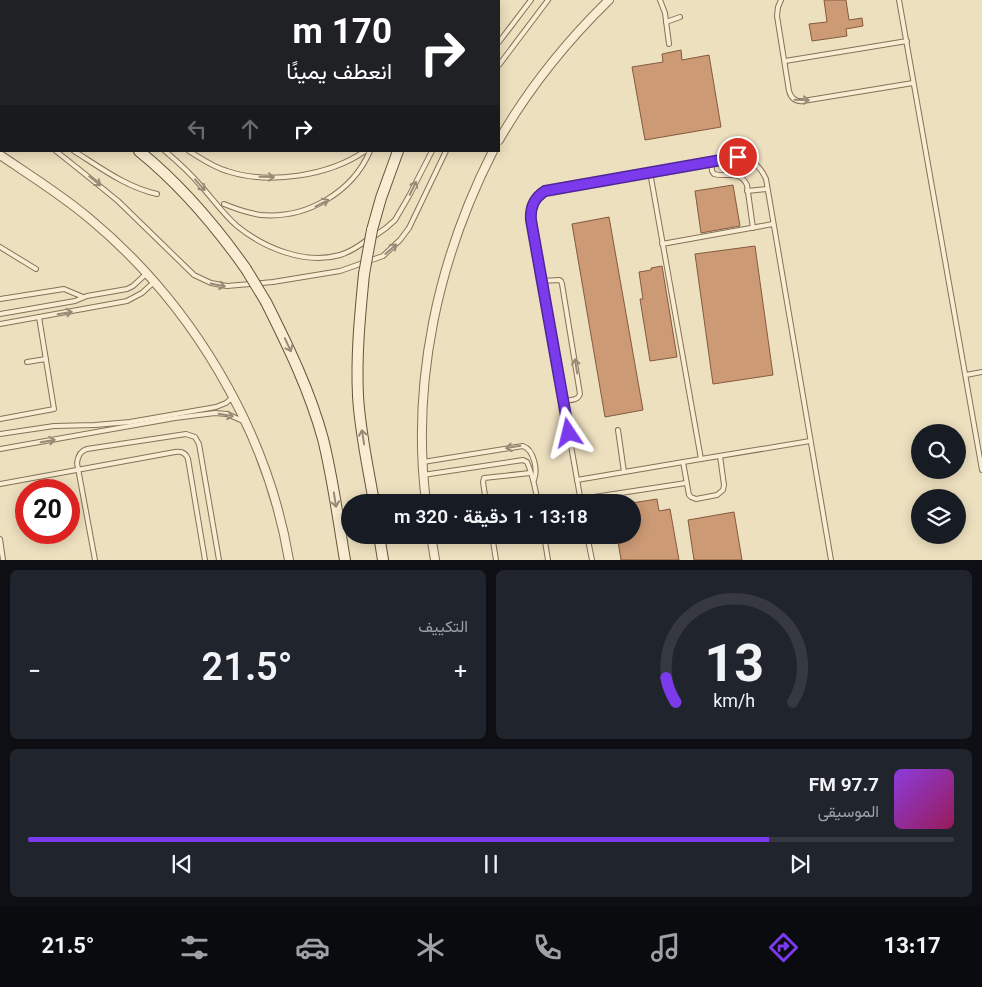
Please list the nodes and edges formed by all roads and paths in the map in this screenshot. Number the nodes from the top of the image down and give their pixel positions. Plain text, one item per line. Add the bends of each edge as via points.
1 (531, 0) edge
2 (548, 0) edge
3 (609, 0) edge
4 (660, 0) edge
5 (781, 0) edge
6 (900, 0) edge
7 (680, 17) dead end
8 (666, 22) junction
9 (500, 41) edge
10 (906, 41) junction
11 (669, 44) dead end
12 (785, 61) junction
13 (500, 64) edge
14 (913, 83) junction
15 (500, 138) edge
16 (57, 152) edge
17 (76, 152) edge
18 (140, 152) edge
19 (166, 152) edge
20 (191, 152) edge
21 (363, 152) edge
22 (370, 152) edge
23 (398, 152) edge
24 (431, 152) edge
25 (446, 152) edge
26 (492, 152) edge
27 (0, 155) edge
28 (711, 161) junction
29 (650, 172) junction
30 (767, 189) junction
31 (748, 191) junction
32 (157, 194) dead end
33 (224, 204) dead end
34 (773, 224) junction
35 (753, 228) junction
36 (662, 244) junction
37 (0, 247) edge
38 (36, 269) dead end
39 (147, 273) junction
40 (154, 281) junction
41 (542, 281) junction
42 (83, 297) junction
43 (0, 299) edge
44 (0, 314) edge
45 (39, 317) junction
46 (0, 324) edge
47 (46, 359) junction
48 (27, 362) dead end
49 (982, 372) edge
50 (966, 375) junction
51 (233, 397) junction
52 (563, 401) junction
53 (0, 419) edge
54 (244, 421) junction
55 (618, 430) dead end
56 (0, 434) edge
57 (810, 441) junction
58 (0, 449) edge
59 (720, 456) junction
60 (700, 459) junction
61 (423, 462) junction
62 (683, 462) junction
63 (79, 470) junction
64 (982, 470) edge
65 (624, 472) junction
66 (530, 473) junction
67 (423, 475) junction
68 (534, 480) junction
69 (577, 480) junction
70 (686, 483) junction
71 (0, 484) edge
72 (373, 494) edge
73 (425, 494) edge
74 (485, 494) edge
75 (537, 494) edge
76 (580, 494) edge
77 (622, 494) edge
78 (0, 539) edge
79 (380, 544) edge
80 (432, 544) edge
81 (493, 544) edge
82 (545, 544) edge
83 (589, 544) edge
84 (4, 560) edge
85 (95, 560) edge
86 (205, 560) edge
87 (218, 560) edge
88 (290, 560) edge
89 (345, 560) edge
90 (383, 560) edge
91 (435, 560) edge
92 (496, 560) edge
93 (548, 560) edge
94 (592, 560) edge
95 (831, 560) edge

1 - 9 lane
2 - 13 lane
3 - 15 street via 554,59
4 - 8 lane
5 - 12 lane via 778,16
6 - 10 lane
7 - 8 lane
8 - 11 lane
10 - 12 lane
10 - 14 lane
12 -> 14 lane via 790,94 800,102
14 - 50 lane
16 -> 25 lane via 118,201 194,275 226,286 340,271 383,256 409,228
17 - 32 lane via 126,184
18 -> 89 street, bridge via 201,210 246,269 266,302 302,378 323,440
19 -> 24 lane via 247,234 274,248 311,257 330,257 349,251 391,224 404,206
20 -> 21 lane via 228,172 268,177 318,172
33 -> 22 lane via 261,215 287,214 312,208 345,187
72 -> 23 street, bridge via 358,396 360,315 372,230
26 - 61 street via 460,223 436,305 424,382
27 - 39 street via 75,206
28 - 29 lane
28 - 30 lane via 746,158 763,172
28 - 31 lane via 714,174 740,176
29 - 36 lane
29 - 41 lane via 545,191 539,195 530,214
30 - 31 lane
30 - 34 lane
31 - 35 lane
34 - 35 lane
34 - 57 lane
35 - 36 lane
36 - 60 lane
37 - 38 lane
39 - 40 street
39 - 42 lane via 127,289
45 -> 40 lane via 127,301
40 - 51 street via 191,328
41 - 52 lane
52 -> 41 lane via 576,399 580,394 562,284 559,280
42 - 43 lane via 61,289
42 - 44 lane
45 - 46 lane
45 - 47 lane
47 - 48 lane
47 - 53 lane via 54,409
49 - 50 lane
50 - 64 lane
51 - 54 street
51 - 56 lane via 216,407 130,422 54,426
52 - 69 lane
58 -> 54 lane via 215,413
54 - 88 street via 273,492
55 - 65 lane
57 - 59 lane
57 - 95 lane
59 - 60 lane
59 - 70 lane via 722,492 693,499
60 - 62 lane
61 - 67 street
68 -> 61 lane via 532,455 523,446
62 - 65 lane
62 - 70 lane
63 - 71 lane
63 - 85 lane
63 - 86 lane via 178,452 184,454 188,459
63 - 87 lane via 79,455 87,449 192,435 199,444
65 - 69 lane
66 - 67 lane via 527,462 522,460
66 - 68 lane
66 - 74 lane via 484,478
67 - 73 street
68 - 75 lane
69 - 76 lane
70 - 77 lane
78 - 84 lane
79 - 90 street
80 - 91 street
81 - 92 lane
82 - 93 lane
83 - 94 lane

